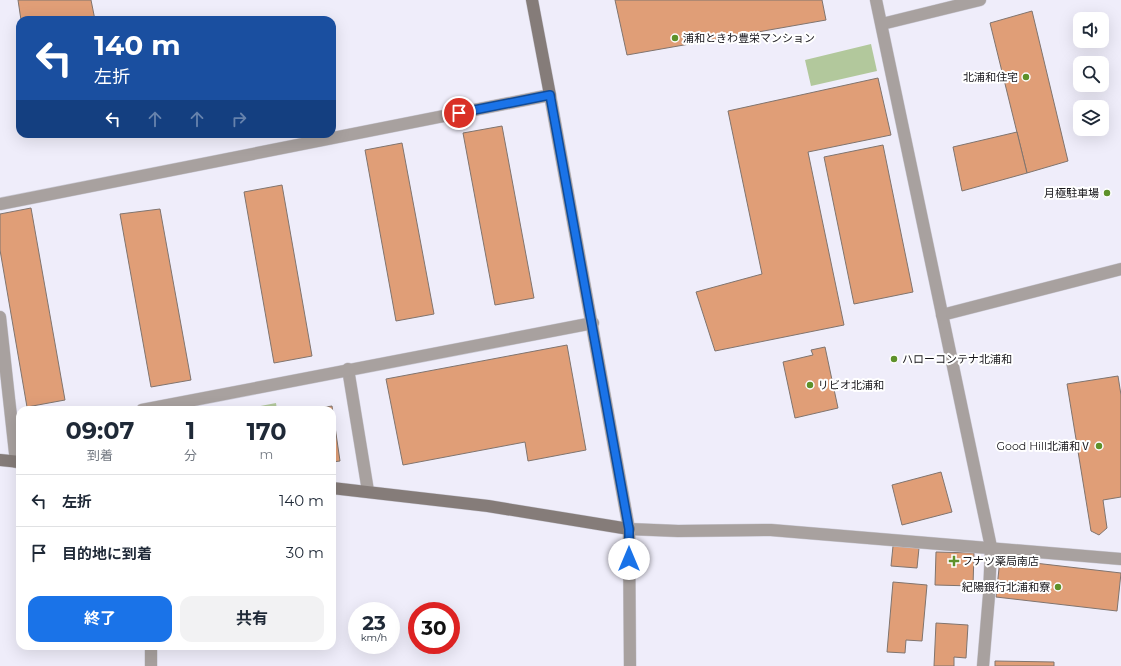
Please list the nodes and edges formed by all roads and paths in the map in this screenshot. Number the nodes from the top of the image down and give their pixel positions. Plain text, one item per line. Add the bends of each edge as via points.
1 (532, 0) edge
2 (876, 0) edge
3 (980, 0) edge
4 (882, 24) junction
5 (550, 95) junction
6 (336, 137) edge
7 (333, 138) edge
8 (0, 204) edge
9 (1121, 269) edge
10 (942, 315) junction
11 (0, 317) edge
12 (593, 323) junction
13 (348, 369) junction
14 (162, 406) edge
15 (16, 428) edge
16 (0, 460) edge
17 (16, 462) edge
18 (336, 488) edge
19 (368, 491) junction
20 (629, 529) junction
21 (991, 547) junction
22 (1121, 558) edge
23 (151, 650) edge
24 (150, 666) edge
25 (630, 666) edge
26 (983, 666) edge

1 - 5 street
2 - 4 street
3 - 4 street
4 - 10 street
5 - 6 street
5 - 12 street
7 - 8 street
9 - 10 street
10 - 21 street
11 - 15 street
12 - 13 street
12 - 20 street
13 - 14 street
13 - 19 street
16 - 17 street
18 - 19 street
19 - 20 street via 488,506
20 - 21 street via 771,530
20 - 25 street
21 - 22 street
21 - 26 street
23 - 24 street

